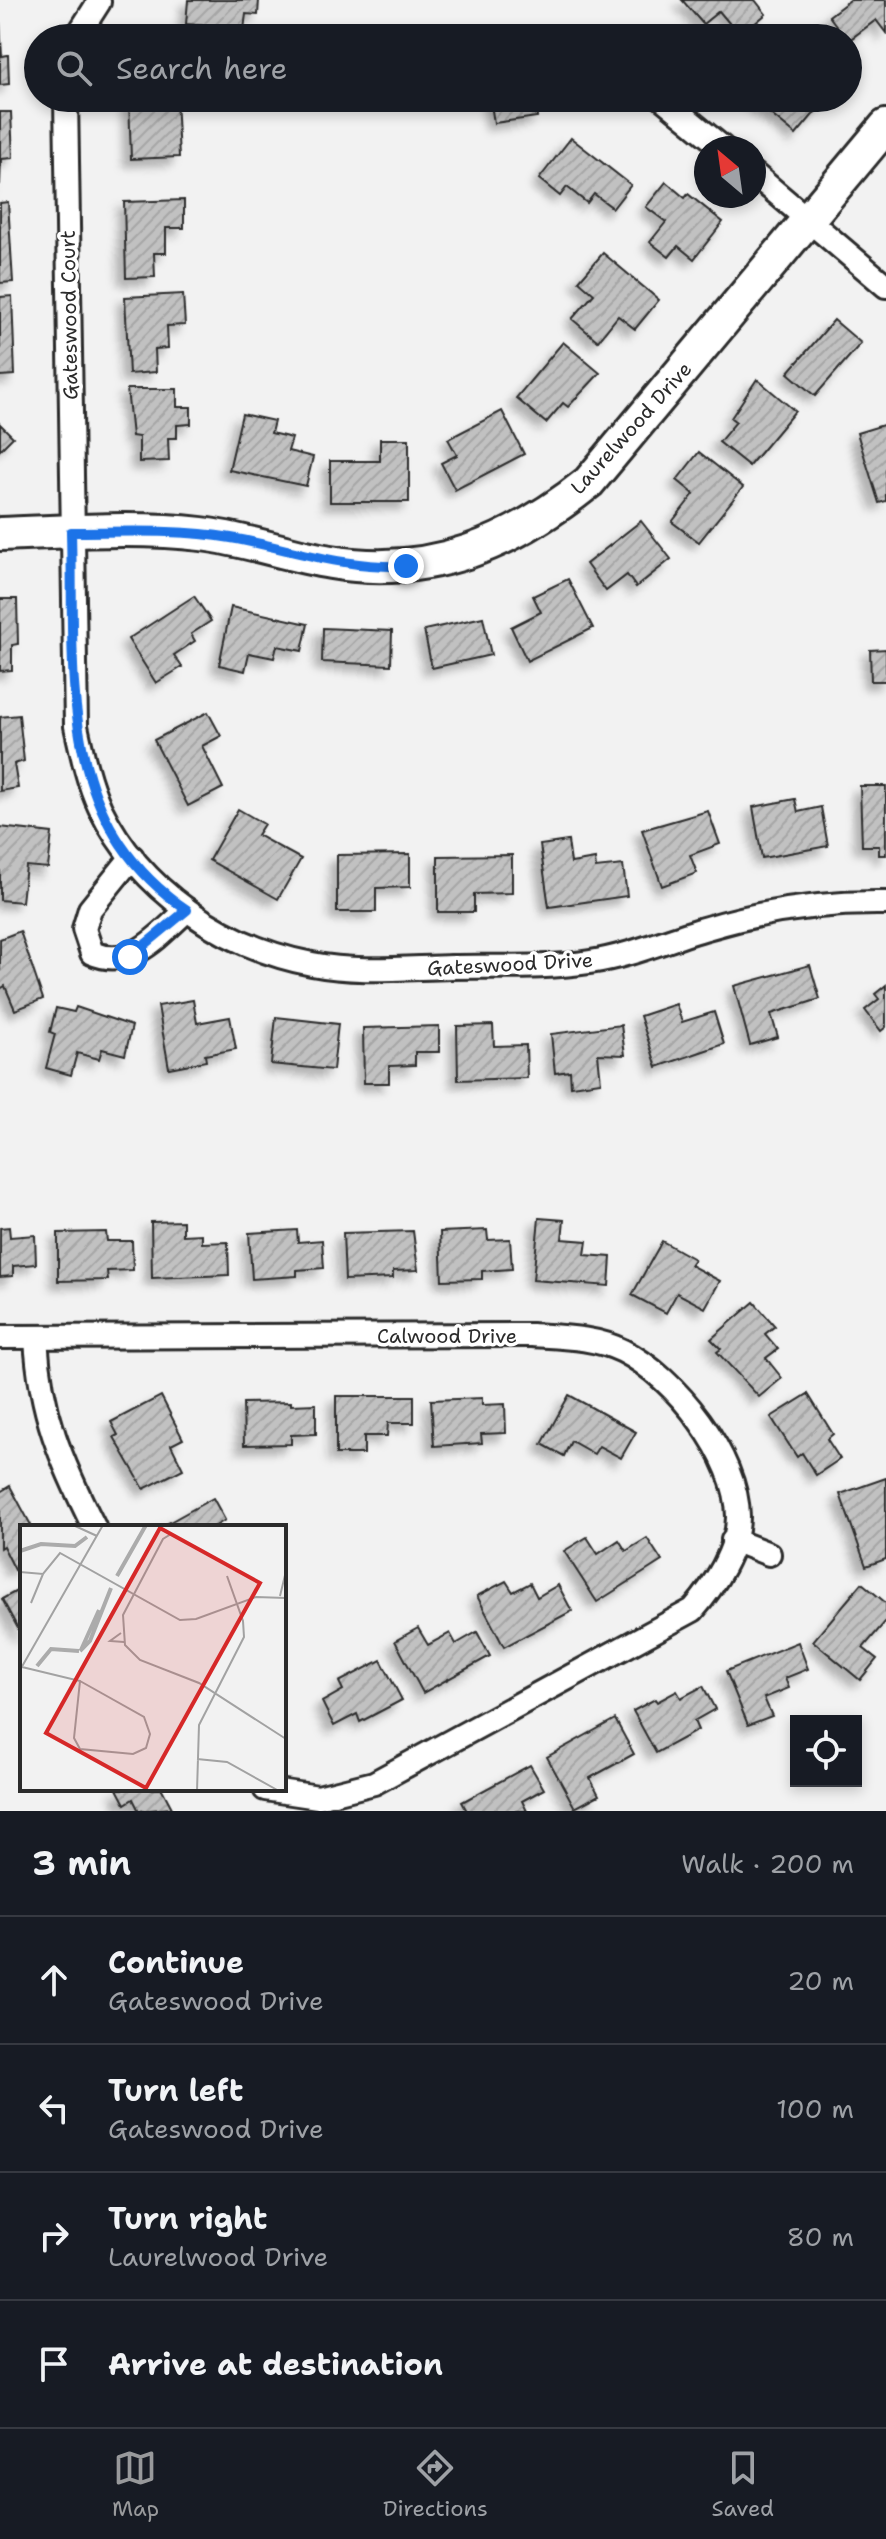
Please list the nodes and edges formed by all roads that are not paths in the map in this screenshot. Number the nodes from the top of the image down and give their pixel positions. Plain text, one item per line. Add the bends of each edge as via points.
1 (99, 2) edge
2 (85, 24) edge
3 (66, 112) edge
4 (679, 112) edge
5 (886, 126) edge
6 (708, 136) edge
7 (766, 184) edge
8 (807, 218) junction
9 (886, 286) edge
10 (71, 532) junction
11 (0, 534) edge
12 (132, 857) junction
13 (886, 903) edge
14 (187, 910) junction
15 (0, 1337) edge
16 (36, 1338) junction
17 (93, 1525) edge
18 (733, 1540) junction
19 (769, 1554) dead end
20 (265, 1797) edge

1 - 2 street
3 - 10 street, Gateswood Court
4 - 6 street
5 - 8 street, Laurelwood Drive
7 - 8 street
8 - 9 street
8 - 10 street, Laurelwood Drive via 589,482 528,528 483,547 406,566 365,567 219,536
10 - 11 street, Laurelwood Drive
10 - 12 street, Gateswood Drive via 76,726 100,808
12 - 14 street, Gateswood Drive
12 - 14 street via 90,909 84,929 92,953 109,960 130,957
13 - 14 street, Gateswood Drive via 805,905 765,912 590,962 361,969 312,964 249,948
15 - 16 street, Calwood Drive
16 - 17 street via 44,1413
16 - 18 street, Calwood Drive via 532,1335 602,1343 646,1367 688,1405 705,1429 736,1495
18 - 19 street
18 - 20 street, Calwood Drive via 712,1588 693,1610 664,1629 374,1783 318,1797

